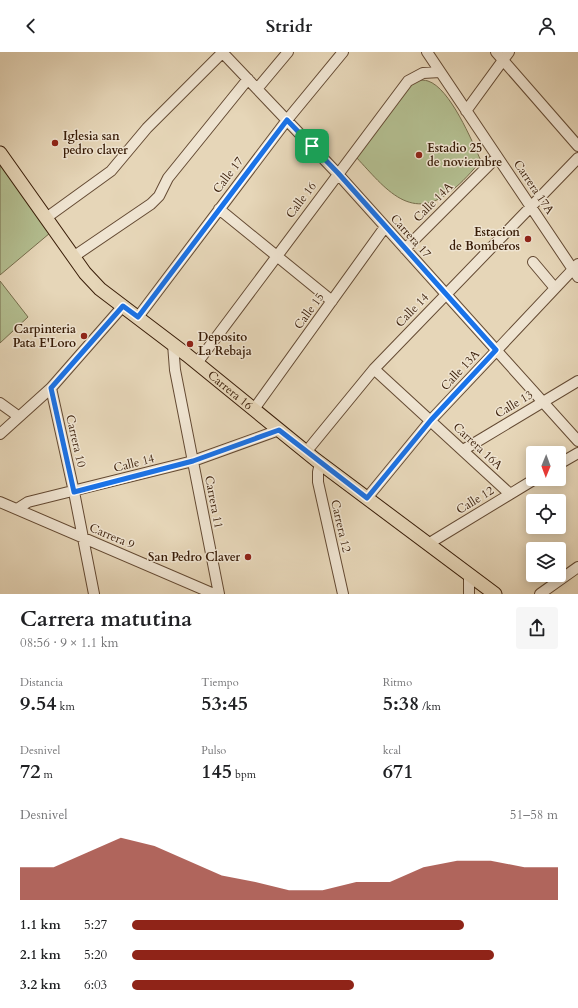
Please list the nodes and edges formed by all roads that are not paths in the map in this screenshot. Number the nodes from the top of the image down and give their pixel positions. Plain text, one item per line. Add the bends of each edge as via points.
1 (222, 52) edge
2 (288, 52) edge
3 (343, 52) edge
4 (427, 52) edge
5 (496, 52) edge
6 (506, 56) edge
7 (440, 72) junction
8 (248, 79) junction
9 (257, 89) junction
10 (466, 111) junction
11 (287, 120) junction
12 (578, 146) edge
13 (0, 153) edge
14 (497, 157) junction
15 (578, 158) edge
16 (338, 173) junction
17 (532, 207) junction
18 (219, 209) junction
19 (46, 218) junction
20 (385, 227) junction
21 (405, 249) junction
22 (276, 255) junction
23 (73, 257) junction
24 (533, 262) dead end
25 (576, 270) edge
26 (554, 287) junction
27 (445, 294) junction
28 (332, 301) junction
29 (123, 306) junction
30 (138, 317) junction
31 (173, 344) junction
32 (496, 350) junction
33 (196, 363) junction
34 (374, 369) junction
35 (578, 381) edge
36 (51, 388) junction
37 (543, 402) junction
38 (0, 403) edge
39 (254, 409) junction
40 (18, 416) junction
41 (431, 420) junction
42 (279, 430) junction
43 (0, 434) edge
44 (578, 441) edge
45 (463, 450) junction
46 (306, 452) junction
47 (578, 453) edge
48 (566, 460) edge
49 (193, 461) junction
50 (320, 463) junction
51 (526, 484) edge
52 (74, 492) junction
53 (510, 494) junction
54 (367, 498) junction
55 (0, 502) edge
56 (17, 509) junction
57 (83, 538) junction
58 (428, 544) junction
59 (578, 567) edge
60 (469, 575) junction
61 (94, 594) edge
62 (214, 594) edge
63 (219, 594) edge
64 (343, 594) edge
65 (469, 594) edge
66 (495, 594) edge
67 (540, 594) edge

1 - 8 street, Carrera 17
1 - 19 street via 147,128 111,170
2 - 9 street
3 - 11 street, Calle 17
4 - 7 street, Carrera 17A
5 - 6 street
6 - 10 street
6 - 12 street
7 - 10 street, Carrera 17A
7 - 16 street, Calle 16 via 423,73 408,81
8 - 9 street, Carrera 17
8 - 23 street via 168,178 159,196
9 - 11 street, Carrera 17
10 - 14 street, Carrera 17A
11 - 16 street, Carrera 17
11 - 18 street, Calle 17
13 - 19 main road, Carrera 16
14 - 17 street, Carrera 17A
14 - 21 street, Calle 14A
15 - 17 street, Calle 14
16 - 20 street, Carrera 17
16 - 22 street, Calle 16
17 - 25 street, Carrera 17A
17 - 27 street, Calle 14
18 - 22 street
18 - 30 street, Calle 17
19 - 23 main road, Carrera 16
20 - 21 street, Carrera 17
20 - 28 street, Calle 15
21 - 27 street, Carrera 17
22 - 28 street
22 - 33 street, Calle 16
23 - 29 main road, Carrera 16 via 100,289
24 - 26 street
25 - 26 street, Calle 13A
26 - 32 street, Calle 13A
27 - 32 street, Carrera 17
27 - 34 street, Calle 14
28 - 39 street, Calle 15
29 - 30 main road, Carrera 16
29 - 36 street
30 - 31 main road, Carrera 16
31 - 33 main road, Carrera 16
31 - 49 street, Carrera 11 via 175,370
32 - 37 street, Carrera 17
32 - 41 street, Calle 13A
33 - 39 main road, Carrera 16
34 - 41 street, Carrera 16A
34 - 46 street, Calle 14
35 - 37 street, Calle 13
36 - 40 street
36 - 52 street, Carrera 10
37 - 44 street, Carrera 17
37 - 45 street, Calle 13
38 - 40 street
39 - 42 main road, Carrera 16
40 - 43 street
41 - 45 street, Carrera 16A
41 - 54 street, Calle 13A
42 - 46 main road, Carrera 16
42 - 49 street, Calle 14
45 - 53 street, Carrera 16A
46 - 50 main road, Carrera 16
47 - 48 street
49 - 52 street, Calle 14
49 - 63 street, Carrera 11
50 - 54 main road, Carrera 16
50 - 64 street, Carrera 12 via 318,482
51 - 53 street, Calle 12
52 - 56 street, Calle 14 via 28,502
52 - 57 street, Carrera 10
53 - 58 street, Calle 12
54 - 58 main road, Carrera 16
55 - 56 street, Carrera 9
56 - 57 street, Carrera 9
57 - 61 street, Carrera 10
57 - 62 street, Carrera 9
58 - 60 main road, Carrera 16
59 - 67 street
60 - 65 street
60 - 66 main road, Carrera 16

